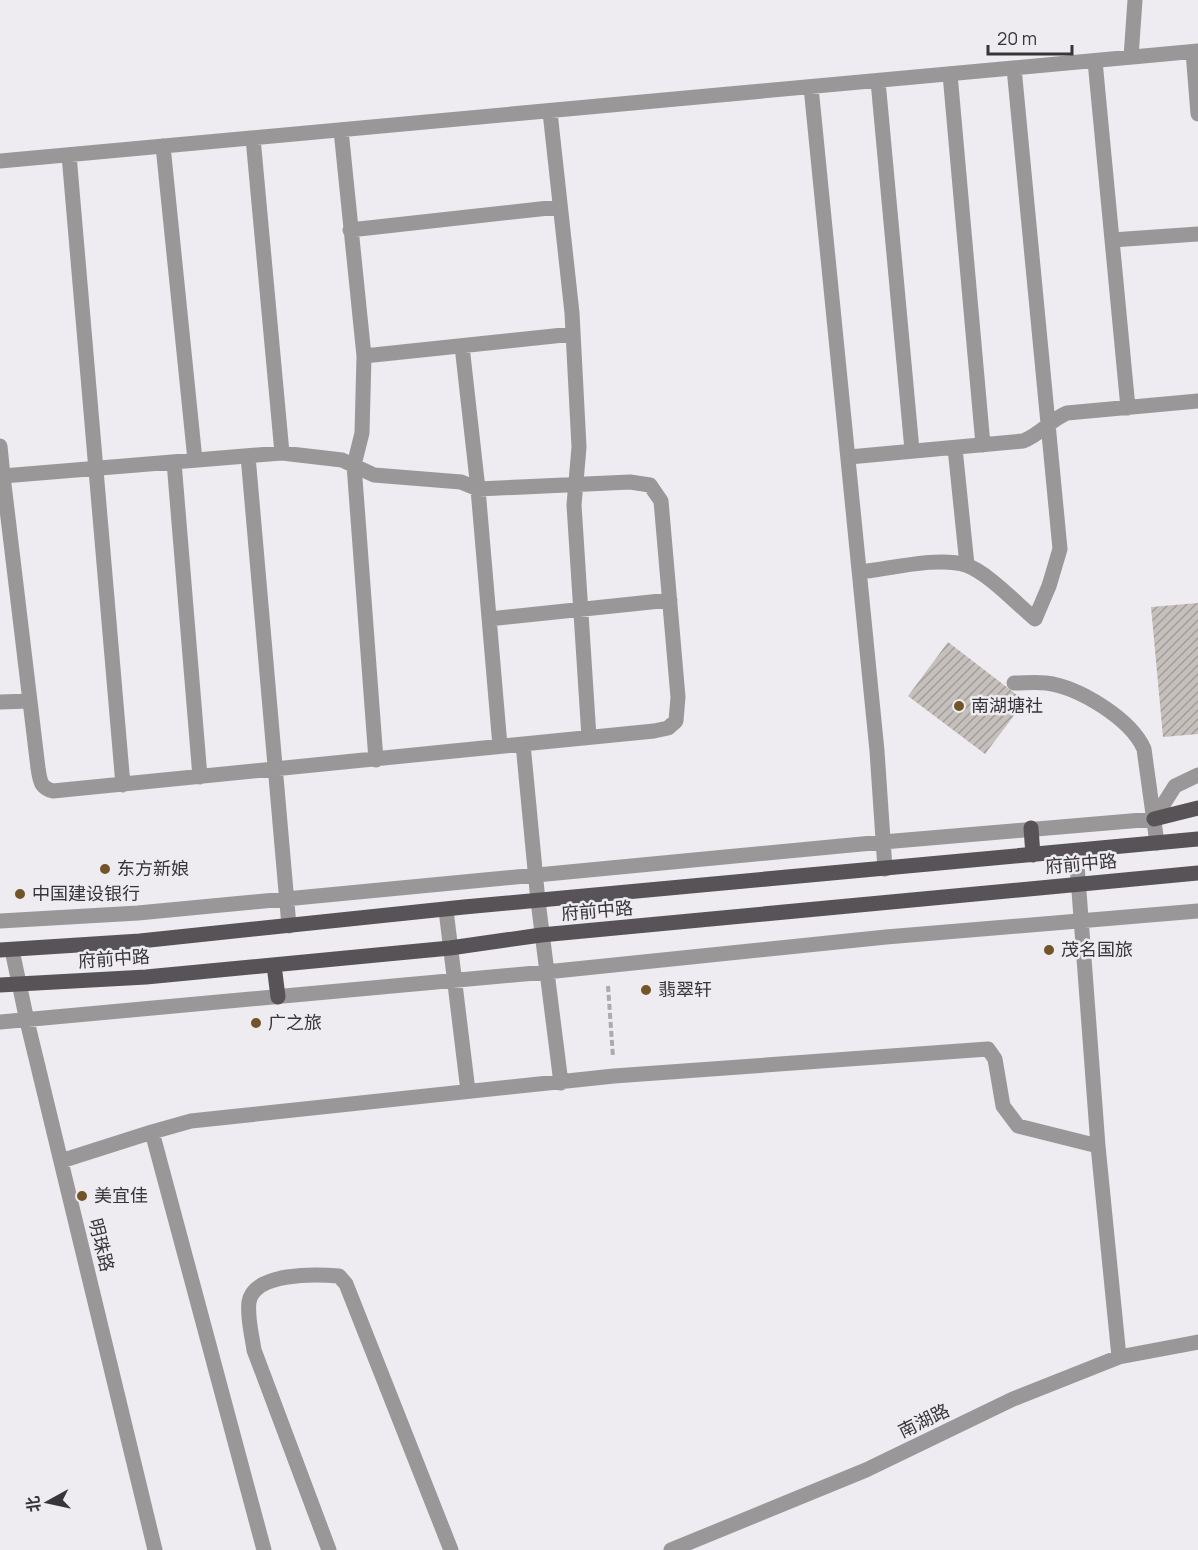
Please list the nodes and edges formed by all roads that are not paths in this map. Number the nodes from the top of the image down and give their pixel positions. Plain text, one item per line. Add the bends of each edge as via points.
1 (1135, 0) edge
2 (1196, 51) edge
3 (1131, 57) junction
4 (1095, 60) junction
5 (1014, 68) junction
6 (951, 74) junction
7 (878, 81) junction
8 (811, 87) junction
9 (550, 112) junction
10 (1198, 114) edge
11 (341, 130) junction
12 (253, 138) junction
13 (163, 146) junction
14 (69, 155) junction
15 (0, 161) edge
16 (558, 207) junction
17 (350, 230) junction
18 (1198, 234) edge
19 (1112, 240) junction
20 (573, 334) junction
21 (462, 346) junction
22 (364, 356) junction
23 (1198, 401) edge
24 (1128, 408) junction
25 (1049, 424) junction
26 (983, 445) junction
27 (0, 446) edge
28 (955, 448) junction
29 (912, 450) junction
30 (282, 453) junction
31 (249, 456) junction
32 (849, 457) junction
33 (195, 460) junction
34 (174, 462) junction
35 (354, 465) junction
36 (95, 469) junction
37 (2, 476) edge
38 (576, 486) junction
39 (478, 489) junction
40 (967, 565) junction
41 (860, 572) junction
42 (670, 600) junction
43 (581, 610) junction
44 (489, 619) junction
45 (1014, 682) dead end
46 (30, 700) junction
47 (0, 702) edge
48 (589, 737) junction
49 (523, 744) junction
50 (500, 746) junction
51 (376, 760) junction
52 (275, 770) junction
53 (1198, 775) edge
54 (200, 777) junction
55 (123, 785) junction
56 (1198, 808) edge
57 (1154, 819) junction
58 (1031, 828) junction
59 (1198, 839) edge
60 (883, 842) junction
61 (1157, 843) junction
62 (1076, 851) junction
63 (1033, 855) junction
64 (885, 869) junction
65 (1198, 873) edge
66 (535, 875) junction
67 (1079, 884) junction
68 (286, 899) junction
69 (537, 901) junction
70 (446, 910) junction
71 (1198, 911) edge
72 (1082, 920) junction
73 (0, 921) edge
74 (289, 926) junction
75 (542, 935) junction
76 (450, 948) junction
77 (6, 950) edge
78 (274, 965) junction
79 (546, 972) junction
80 (454, 980) junction
81 (18, 984) junction
82 (0, 985) edge
83 (278, 997) junction
84 (27, 1021) junction
85 (0, 1022) edge
86 (561, 1083) junction
87 (468, 1091) junction
88 (152, 1132) junction
89 (1098, 1146) junction
90 (61, 1161) junction
91 (1198, 1342) edge
92 (1119, 1357) junction
93 (155, 1550) edge
94 (264, 1550) edge
95 (329, 1550) edge
96 (451, 1550) edge
97 (671, 1550) edge

1 - 3 street
2 - 3 street
2 - 10 street
3 - 4 street
4 - 5 street
4 - 19 street
5 - 6 street
5 - 25 street
6 - 7 street
6 - 26 street
7 - 8 street
7 - 29 street
8 - 9 street
8 - 32 street
9 - 11 street
9 - 16 street
11 - 12 street
11 - 17 street
12 - 13 street
12 - 30 street
13 - 14 street
13 - 33 street
14 - 15 street
14 - 36 street
16 - 17 street
16 - 20 street
17 - 22 street
18 - 19 street
19 - 24 street
20 - 21 street
20 - 38 street via 579,447
21 - 22 street
21 - 39 street
22 - 35 street via 362,433
23 - 24 street
24 - 25 street via 1067,413
25 - 26 street via 1023,441
25 - 40 street via 1060,549 1035,619
26 - 28 street
27 - 37 street
28 - 29 street
28 - 40 street
29 - 32 street
30 - 31 street
30 - 35 street via 331,458
31 - 33 street
31 - 52 street
32 - 41 street
33 - 34 street
34 - 36 street
34 - 54 street
35 - 39 street via 374,475 461,482
35 - 51 street
36 - 37 street
36 - 55 street
37 - 46 street
38 - 39 street
38 - 42 street via 630,482 655,489 661,501
38 - 43 street
39 - 44 street
40 - 41 street via 937,563
41 - 60 street
42 - 43 street
42 - 48 street via 678,696 676,721 668,728 654,731
43 - 44 street
43 - 48 street
44 - 50 street
45 - 57 street via 1048,683 1094,701 1138,735 1144,749
46 - 47 street
46 - 55 street via 40,782 46,789
48 - 49 street
49 - 50 street
49 - 66 street
50 - 51 street
51 - 52 street
52 - 54 street
52 - 68 street
53 - 57 street via 1175,786
54 - 55 street
56 - 57 main road
57 - 58 street
57 - 61 street
58 - 60 street
58 - 63 main road
59 - 61 main road, 府前中路
60 - 64 street
60 - 66 street
61 - 62 main road, 府前中路
62 - 63 main road, 府前中路
62 - 67 street
63 - 64 main road, 府前中路
64 - 69 main road, 府前中路
65 - 67 main road, 府前中路
66 - 68 street
66 - 69 street
67 - 72 street
67 - 75 main road, 府前中路
68 - 73 street
68 - 74 street
69 - 70 main road, 府前中路
69 - 75 street
70 - 74 main road, 府前中路
70 - 76 street
71 - 72 street
72 - 79 street
72 - 89 street
74 - 77 main road, 府前中路
75 - 76 main road, 府前中路
75 - 79 street
76 - 78 main road, 府前中路
76 - 80 street
77 - 81 street, 明珠路
78 - 81 main road, 府前中路
78 - 83 main road
79 - 80 street
79 - 86 street
80 - 83 street
80 - 87 street
81 - 82 main road, 府前中路
81 - 84 street, 明珠路
83 - 84 street
84 - 85 street
84 - 90 street, 明珠路
86 - 87 street
86 - 89 street via 988,1049 995,1059 1004,1106 1018,1126
87 - 88 street via 191,1121
88 - 90 street
88 - 94 street
89 - 92 street
90 - 93 street, 明珠路
91 - 92 street, 南湖路
92 - 97 street, 南湖路 via 1013,1399 866,1470
95 - 96 street via 254,1350 249,1318 249,1300 259,1287 300,1275 339,1276 346,1284

